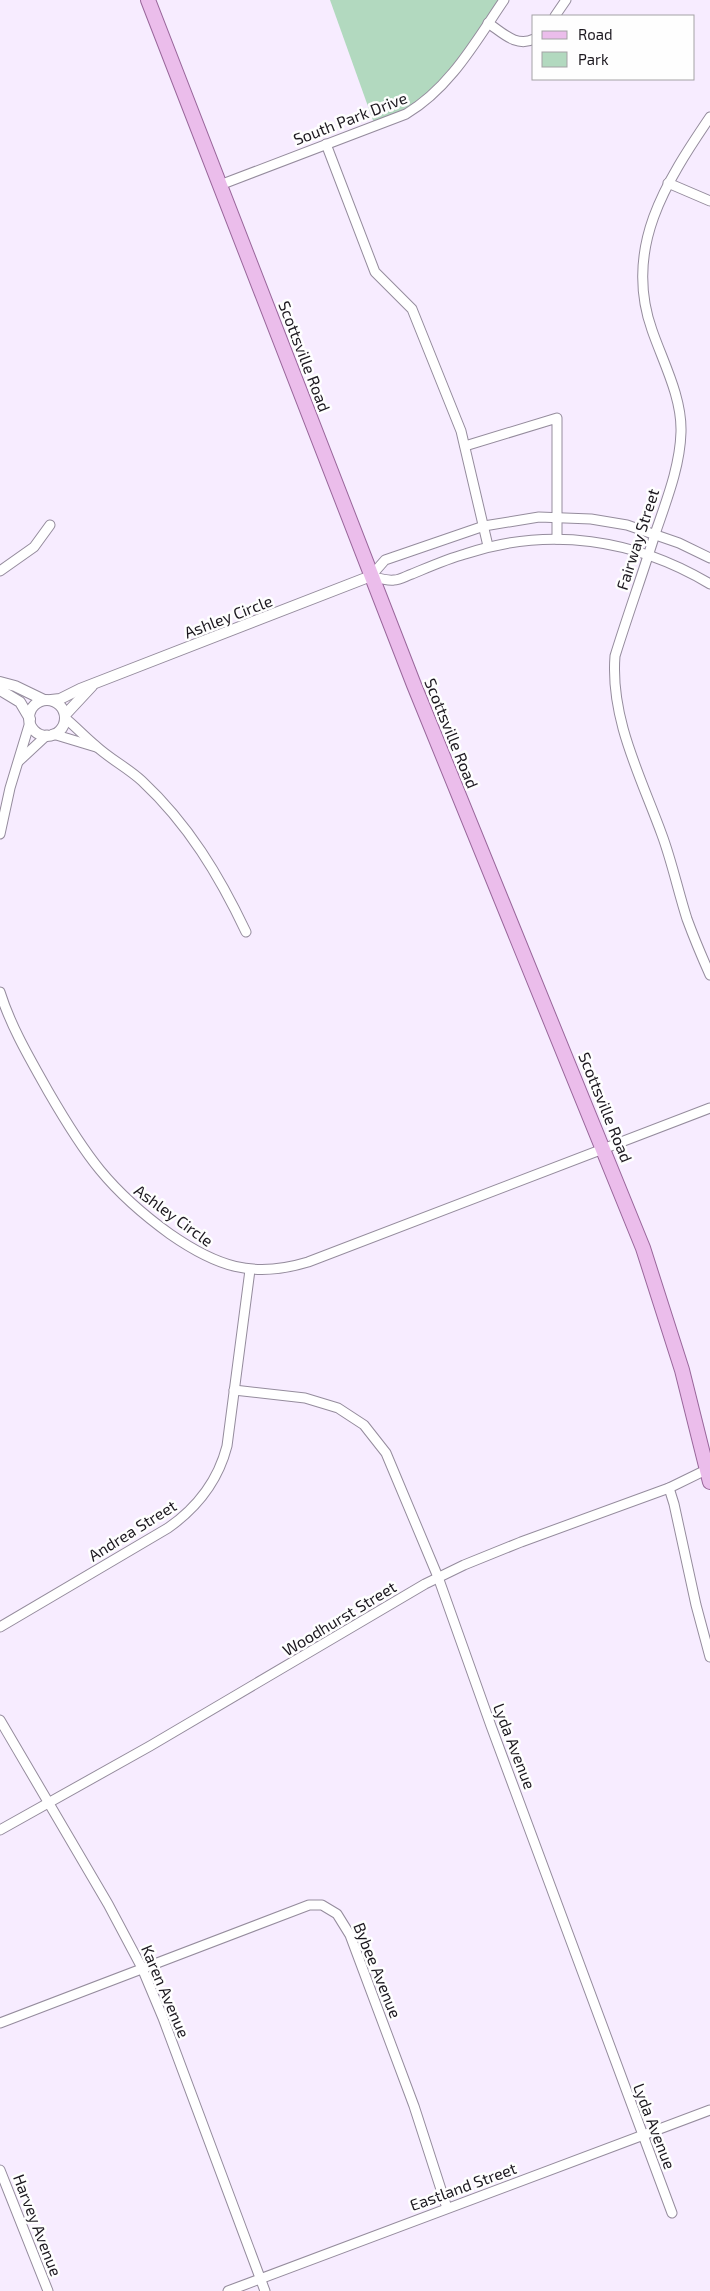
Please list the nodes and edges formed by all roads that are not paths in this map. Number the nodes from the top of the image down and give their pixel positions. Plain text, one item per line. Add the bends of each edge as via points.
1 (148, 0) edge
2 (504, 0) edge
3 (566, 0) edge
4 (556, 15) edge
5 (488, 23) junction
6 (532, 41) edge
7 (710, 117) edge
8 (326, 144) junction
9 (668, 183) junction
10 (220, 185) junction
11 (710, 202) edge
12 (465, 446) junction
13 (556, 517) junction
14 (50, 525) dead end
15 (484, 526) junction
16 (655, 534) junction
17 (557, 539) junction
18 (488, 546) junction
19 (649, 554) junction
20 (710, 558) edge
21 (0, 571) edge
22 (372, 576) junction
23 (710, 584) edge
24 (0, 682) edge
25 (94, 683) junction
26 (0, 690) edge
27 (47, 700) junction
28 (65, 717) junction
29 (30, 721) junction
30 (50, 735) junction
31 (96, 746) junction
32 (19, 761) junction
33 (0, 834) edge
34 (246, 932) dead end
35 (710, 975) edge
36 (0, 992) edge
37 (710, 1108) edge
38 (603, 1148) junction
39 (250, 1270) junction
40 (234, 1390) junction
41 (709, 1473) edge
42 (669, 1488) junction
43 (438, 1577) junction
44 (0, 1627) edge
45 (710, 1657) edge
46 (0, 1720) edge
47 (48, 1803) junction
48 (0, 1830) edge
49 (142, 1968) junction
50 (0, 2023) edge
51 (710, 2110) edge
52 (643, 2136) junction
53 (0, 2170) edge
54 (447, 2208) junction
55 (672, 2213) dead end
56 (260, 2279) junction
57 (48, 2291) edge
58 (228, 2291) edge
59 (265, 2291) edge

1 - 10 main road, Scottsville Road
2 - 5 street, South Park Drive
3 - 4 street
5 - 6 street via 518,42
5 - 8 street, South Park Drive via 461,63 430,98 406,114
7 - 9 street, Fairway Street
8 - 10 street, South Park Drive
8 - 12 street via 375,272 412,309
9 - 11 street
9 - 16 street, Fairway Street via 652,217 643,269 648,320 675,395 680,419 678,455
10 - 22 main road, Scottsville Road
12 - 13 street via 558,418
12 - 15 street
13 - 15 street
13 - 16 street via 609,521
13 - 17 street
14 - 21 street via 34,547
15 - 18 street
15 - 22 street via 385,560
16 - 19 street, Fairway Street
16 - 20 street
17 - 18 street
17 - 19 street via 601,542
18 - 22 street via 394,581
19 - 23 street
19 - 35 street, Fairway Street via 614,656 614,694 687,918
22 - 25 street, Ashley Circle
22 - 38 main road, Scottsville Road via 450,776
24 - 27 street
25 - 27 street, Ashley Circle via 60,699
25 - 28 street, Ashley Circle
26 - 29 street via 20,702
27 - 28 street via 59,704
27 - 29 street via 35,705
28 - 30 street via 62,728
28 - 31 street
29 - 30 street via 36,731
29 - 32 street
30 - 31 street
30 - 32 street
31 - 34 street via 141,780 180,821 226,890
32 - 33 street
36 - 39 street, Ashley Circle via 41,1079 81,1146 110,1184 145,1216 204,1256 228,1266
37 - 38 street, Ashley Circle
38 - 39 street, Ashley Circle via 308,1262 280,1269
38 - 41 main road, Scottsville Road via 662,1302
39 - 40 street, Andrea Street
40 - 43 street, Lyda Avenue via 316,1400 338,1408 364,1425 392,1465
40 - 44 street, Andrea Street via 224,1458 214,1481 190,1512
41 - 42 street, Woodhurst Street
42 - 43 street, Woodhurst Street via 521,1542
42 - 45 street
43 - 47 street, Woodhurst Street
43 - 52 street, Lyda Avenue
46 - 47 street, Karen Avenue
47 - 48 street, Woodhurst Street
47 - 49 street, Karen Avenue
49 - 50 street
49 - 54 street, Bybee Avenue via 309,1905 322,1905 337,1914 350,1935 375,1999
49 - 56 street, Karen Avenue
51 - 52 street, Eastland Street
52 - 54 street, Eastland Street
52 - 55 street, Lyda Avenue
53 - 57 street, Harvey Avenue
54 - 56 street, Eastland Street
56 - 58 street, Eastland Street
56 - 59 street, Karen Avenue

